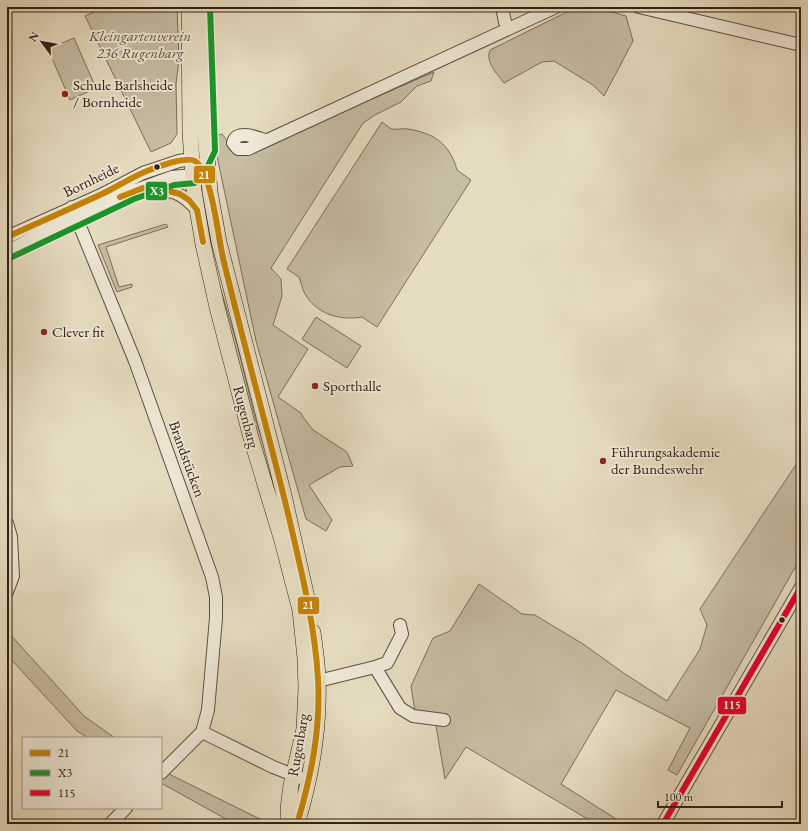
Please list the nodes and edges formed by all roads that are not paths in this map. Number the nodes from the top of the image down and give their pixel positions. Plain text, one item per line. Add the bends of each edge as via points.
1 (189, 7) edge
2 (202, 7) edge
3 (502, 7) edge
4 (556, 7) edge
5 (639, 7) edge
6 (664, 10) edge
7 (508, 29) junction
8 (801, 45) edge
9 (266, 140) dead end
10 (206, 151) junction
11 (195, 167) junction
12 (143, 188) junction
13 (210, 192) junction
14 (197, 210) junction
15 (74, 213) junction
16 (7, 237) edge
17 (7, 251) edge
18 (7, 523) edge
19 (801, 587) edge
20 (7, 592) edge
21 (400, 625) dead end
22 (375, 667) junction
23 (318, 681) junction
24 (444, 720) dead end
25 (202, 732) junction
26 (162, 772) edge
27 (294, 776) junction
28 (309, 780) junction
29 (125, 809) edge
30 (110, 824) edge
31 (289, 824) edge
32 (297, 824) edge
33 (664, 824) edge

1 - 11 main road, Rugenbarg via 190,132
2 - 10 main road, Rugenbarg
3 - 7 street
4 - 7 street
5 - 6 street
6 - 8 street
7 - 9 street
10 - 11 main road
10 - 13 main road, Rugenbarg
11 - 12 street, Bornheide
11 - 13 main road
11 - 14 main road, Rugenbarg
11 - 15 street, Bornheide via 179,161 142,173
12 - 14 street via 180,194
12 - 15 street, Bornheide
13 - 23 main road, Rugenbarg via 308,602
14 - 27 main road, Rugenbarg via 217,307 300,610 306,688 304,729
15 - 16 street, Bornheide
15 - 17 street, Bornheide
15 - 25 street, Brandstücken via 135,361 212,576 216,618 208,710
18 - 20 street via 11,537 13,576
19 - 33 street
21 - 22 street via 402,634 387,663
22 - 23 street
22 - 24 street via 400,708 413,716
23 - 28 main road, Rugenbarg via 317,723
25 - 26 street, Brandstücken
25 - 27 street
27 - 28 street
27 - 31 main road, Rugenbarg via 288,809
28 - 32 main road, Rugenbarg
29 - 30 street

